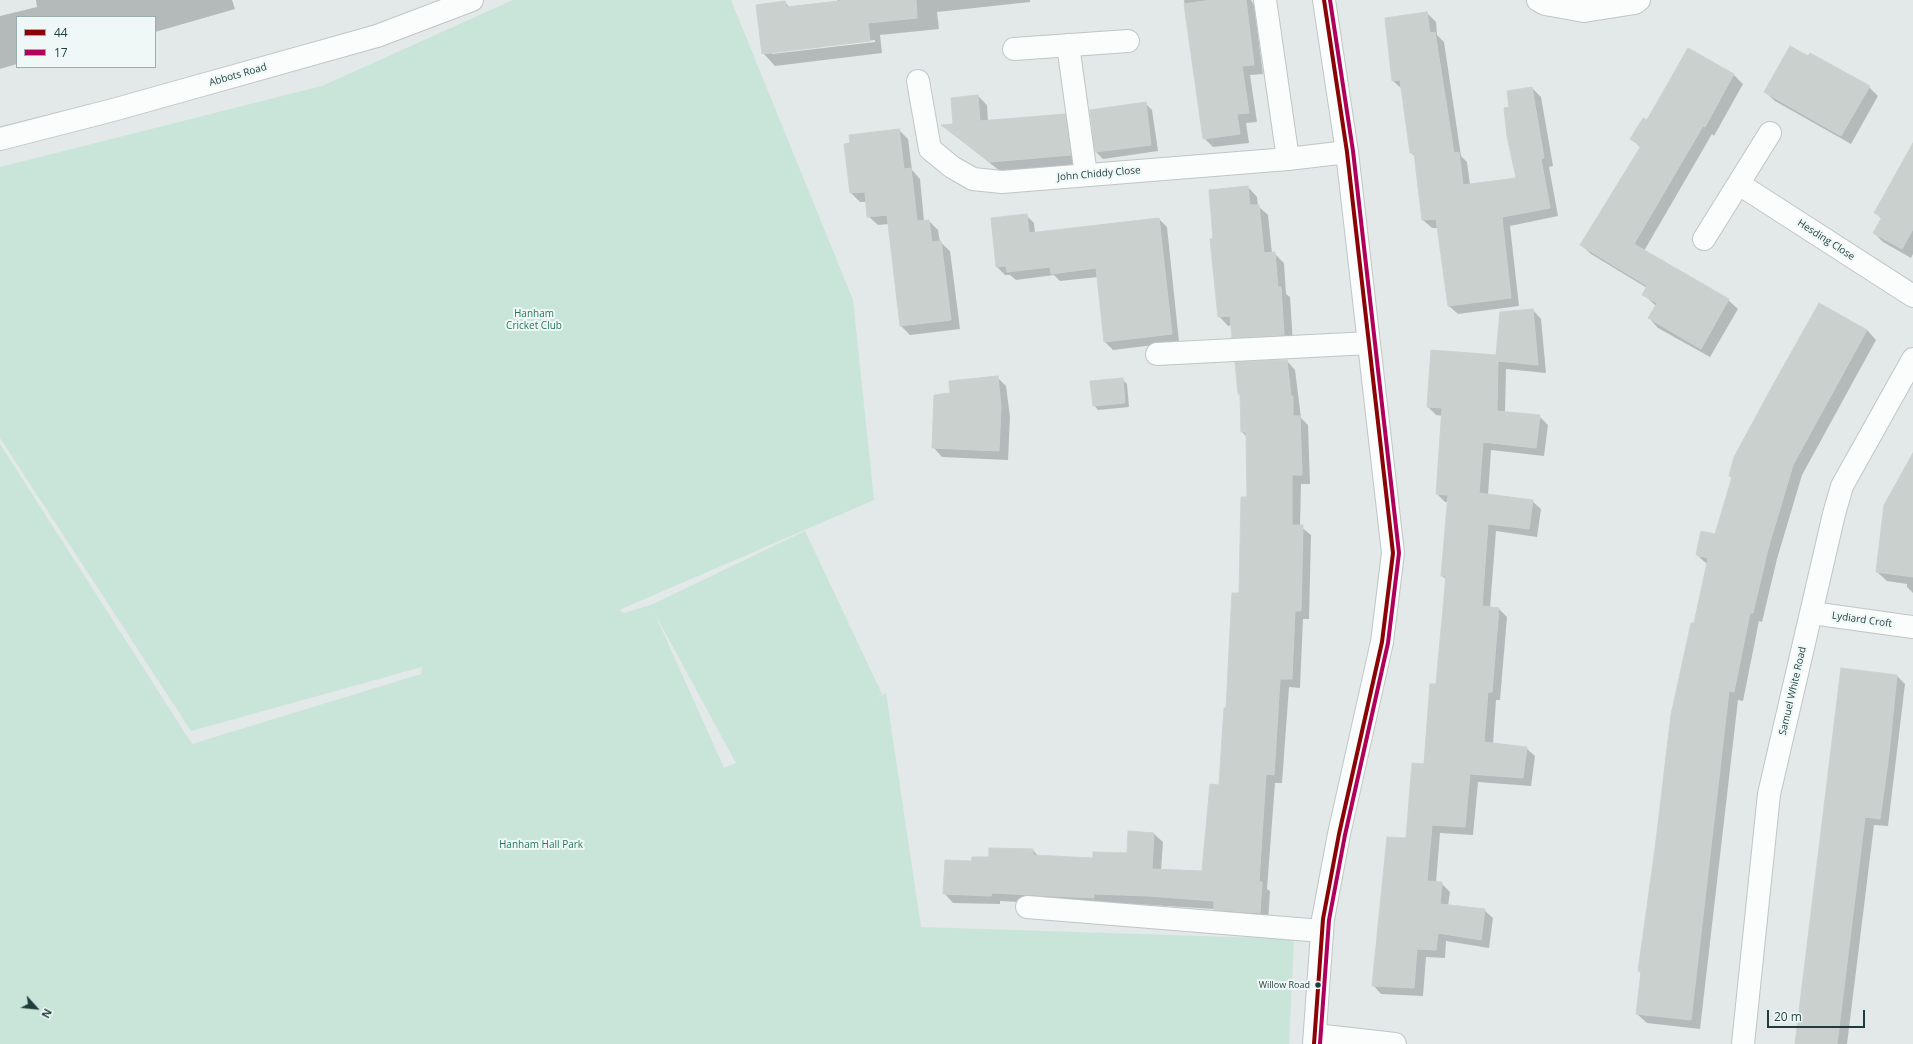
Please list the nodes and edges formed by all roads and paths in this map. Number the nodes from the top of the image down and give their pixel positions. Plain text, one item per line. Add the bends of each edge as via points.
1 (472, 0) edge
2 (1265, 0) edge
3 (1324, 0) edge
4 (1538, 0) edge
5 (1639, 0) edge
6 (1128, 41) dead end
7 (1068, 45) junction
8 (1014, 49) dead end
9 (918, 81) dead end
10 (1770, 133) dead end
11 (0, 139) edge
12 (1347, 152) junction
13 (1288, 159) junction
14 (1086, 175) junction
15 (1739, 184) junction
16 (1704, 239) dead end
17 (1913, 296) edge
18 (1369, 343) junction
19 (1156, 354) dead end
20 (1913, 358) edge
21 (1812, 613) junction
22 (1913, 627) edge
23 (1027, 907) dead end
24 (1322, 930) junction
25 (1314, 1039) edge
26 (1395, 1044) edge
27 (1743, 1044) edge

1 - 11 street, Abbots Road via 377,36
2 - 13 street
3 - 12 street
4 - 5 street via 1546,4 1584,11 1635,3
6 - 7 street
7 - 8 street
7 - 14 street
9 - 14 street, John Chiddy Close via 930,149 972,179 1002,182
10 - 15 street
12 - 13 street, John Chiddy Close
12 - 18 street
13 - 14 street, John Chiddy Close
15 - 16 street
15 - 17 street, Hesding Close
18 - 19 street
18 - 24 street via 1393,553 1382,642 1338,834
20 - 21 street, Samuel White Road via 1842,486
21 - 22 street, Lydiard Croft
21 - 27 street, Samuel White Road via 1769,794
23 - 24 street
24 - 25 street
25 - 26 street

